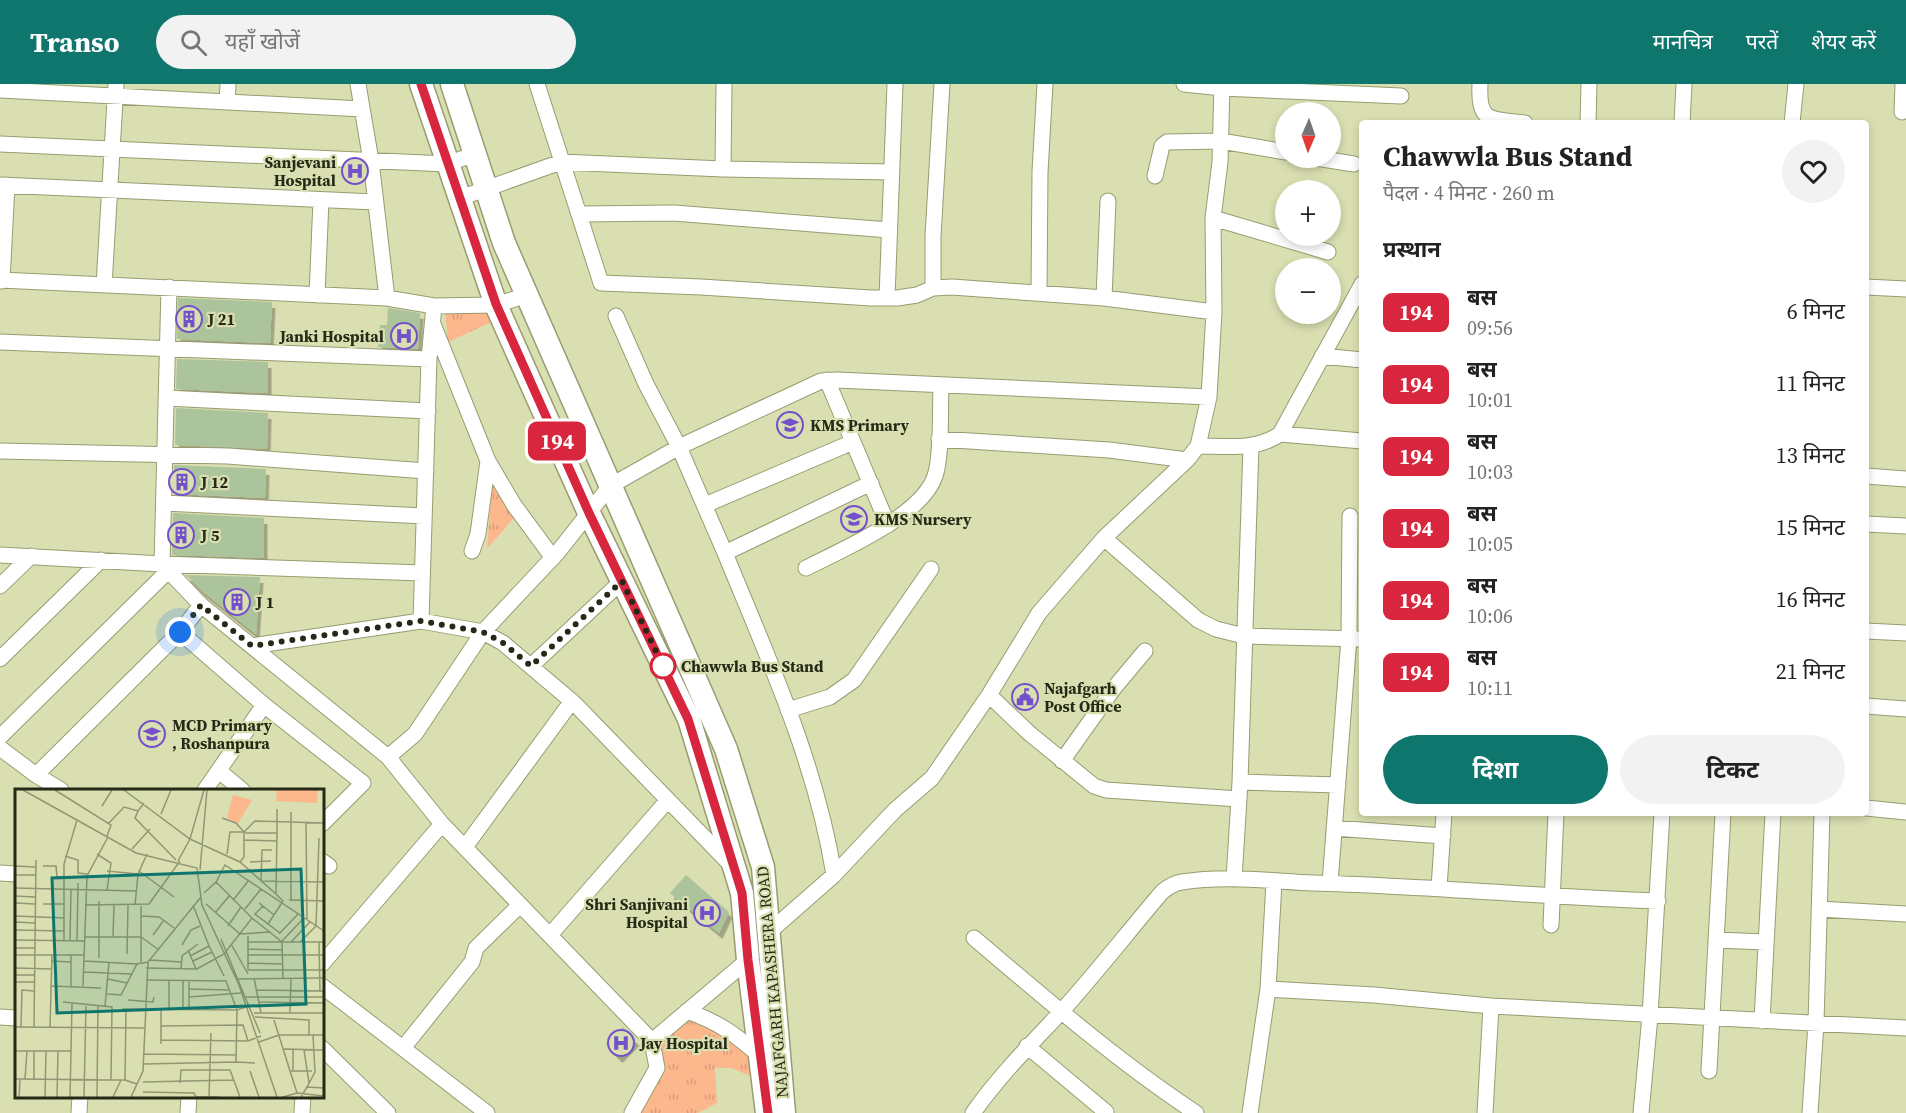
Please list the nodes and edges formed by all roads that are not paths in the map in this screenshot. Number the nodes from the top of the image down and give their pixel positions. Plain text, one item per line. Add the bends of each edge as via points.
1 (228, 84) edge
2 (358, 84) edge
3 (421, 84) edge
4 (452, 84) edge
5 (537, 84) edge
6 (724, 84) edge
7 (895, 84) edge
8 (942, 84) edge
9 (1045, 84) edge
10 (1184, 84) edge
11 (1480, 84) edge
12 (1590, 84) edge
13 (1684, 84) edge
14 (1796, 84) edge
15 (1903, 84) edge
16 (1222, 86) edge
17 (1, 88) edge
18 (1375, 89) edge
19 (116, 90) edge
20 (1401, 96) dead end
21 (227, 102) junction
22 (362, 109) junction
23 (1902, 112) dead end
24 (1495, 120) edge
25 (1588, 120) edge
26 (1682, 120) edge
27 (1792, 120) edge
28 (1221, 141) junction
29 (0, 144) edge
30 (113, 150) junction
31 (1275, 150) edge
32 (474, 154) junction
33 (370, 161) junction
34 (561, 162) junction
35 (1341, 162) edge
36 (447, 164) junction
37 (1354, 164) dead end
38 (723, 169) junction
39 (892, 171) junction
40 (1155, 176) dead end
41 (4, 185) edge
42 (486, 189) junction
43 (110, 191) junction
44 (460, 198) junction
45 (321, 200) junction
46 (1108, 201) dead end
47 (375, 202) junction
48 (580, 214) junction
49 (1214, 218) junction
50 (889, 230) junction
51 (1328, 252) dead end
52 (1, 280) edge
53 (104, 285) junction
54 (169, 287) junction
55 (1869, 287) edge
56 (933, 288) junction
57 (1906, 289) edge
58 (1359, 292) edge
59 (1039, 293) junction
60 (317, 295) junction
61 (527, 295) junction
62 (387, 298) junction
63 (887, 298) junction
64 (1104, 298) junction
65 (496, 304) junction
66 (1214, 312) junction
67 (433, 314) junction
68 (616, 316) dead end
69 (0, 342) edge
70 (167, 348) junction
71 (1322, 356) junction
72 (429, 359) junction
73 (1359, 360) edge
74 (827, 380) junction
75 (941, 385) junction
76 (1209, 397) junction
77 (166, 398) junction
78 (428, 411) junction
79 (1280, 434) junction
80 (939, 439) junction
81 (1359, 441) edge
82 (853, 442) junction
83 (1198, 446) junction
84 (1251, 446) junction
85 (679, 447) junction
86 (0, 451) edge
87 (164, 455) junction
88 (1187, 460) junction
89 (488, 461) junction
90 (426, 471) junction
91 (1869, 476) edge
92 (1906, 478) edge
93 (871, 483) junction
94 (610, 486) junction
95 (164, 503) junction
96 (705, 505) junction
97 (589, 513) junction
98 (424, 516) junction
99 (1350, 516) dead end
100 (1869, 524) edge
101 (888, 525) junction
102 (1906, 526) edge
103 (1104, 538) junction
104 (472, 551) dead end
105 (725, 553) junction
106 (0, 555) edge
107 (31, 556) junction
108 (553, 558) junction
109 (101, 560) junction
110 (806, 567) dead end
111 (165, 568) junction
112 (931, 569) dead end
113 (422, 573) junction
114 (622, 581) junction
115 (0, 586) edge
116 (201, 605) junction
117 (421, 621) junction
118 (1869, 631) edge
119 (180, 632) junction
120 (483, 632) junction
121 (1906, 633) edge
122 (1244, 636) junction
123 (1356, 638) edge
124 (252, 646) junction
125 (1145, 651) dead end
126 (0, 659) edge
127 (531, 666) junction
128 (989, 695) junction
129 (572, 702) junction
130 (264, 705) junction
131 (1869, 706) edge
132 (1906, 709) edge
133 (789, 710) junction
134 (0, 737) edge
135 (0, 748) edge
136 (388, 757) junction
137 (1062, 761) junction
138 (219, 771) junction
139 (36, 776) junction
140 (1240, 782) junction
141 (1338, 785) junction
142 (59, 789) edge
143 (206, 789) edge
144 (241, 789) edge
145 (1239, 799) junction
146 (668, 800) junction
147 (1869, 808) edge
148 (1906, 812) edge
149 (1444, 816) edge
150 (1556, 816) edge
151 (1662, 816) edge
152 (1723, 816) edge
153 (1773, 816) edge
154 (1822, 816) edge
155 (324, 822) edge
156 (442, 824) junction
157 (1334, 828) junction
158 (1443, 836) junction
159 (465, 847) junction
160 (736, 870) junction
161 (0, 873) edge
162 (15, 874) edge
163 (834, 875) junction
164 (1234, 879) junction
165 (1274, 882) junction
166 (1330, 883) junction
167 (1439, 888) junction
168 (1552, 897) junction
169 (1658, 901) junction
170 (520, 905) junction
171 (1819, 909) junction
172 (1906, 914) edge
173 (1551, 925) dead end
174 (768, 933) junction
175 (550, 935) junction
176 (974, 938) dead end
177 (1716, 940) junction
178 (1766, 942) junction
179 (748, 960) junction
180 (324, 962) edge
181 (324, 988) edge
182 (1268, 989) junction
183 (1491, 1006) junction
184 (687, 1011) junction
185 (1061, 1012) junction
186 (1650, 1016) junction
187 (0, 1017) edge
188 (15, 1018) edge
189 (1711, 1018) junction
190 (1762, 1021) junction
191 (1816, 1023) junction
192 (1906, 1028) edge
193 (652, 1041) junction
194 (1027, 1046) junction
195 (403, 1048) junction
196 (324, 1050) edge
197 (761, 1057) junction
198 (1708, 1071) dead end
199 (80, 1098) edge
200 (189, 1098) edge
201 (303, 1098) edge
202 (1106, 1112) edge
203 (79, 1113) edge
204 (188, 1113) edge
205 (302, 1113) edge
206 (388, 1113) edge
207 (487, 1113) edge
208 (632, 1113) edge
209 (768, 1113) edge
210 (784, 1113) edge
211 (973, 1113) edge
212 (1196, 1113) edge
213 (1250, 1113) edge
214 (1485, 1113) edge
215 (1641, 1113) edge
216 (1810, 1113) edge

1 - 21 street
2 - 22 street
3 - 36 main road, NAJAFGARH KAPASHERA ROAD
4 - 32 main road, NAJAFGARH KAPASHERA ROAD
5 - 34 street
6 - 38 street
7 - 39 street
8 - 56 street
9 - 59 street
10 - 16 street
11 - 24 street via 1480,107 1484,115
12 - 25 street
13 - 26 street
14 - 27 street
15 - 23 street
16 - 18 street
16 - 28 street
17 - 19 street
18 - 20 street
19 - 21 street
19 - 30 street
21 - 22 street
22 - 33 street
28 - 31 street
28 - 40 street via 1163,144
28 - 49 street
29 - 30 street
30 - 33 street
30 - 43 street
32 - 36 street
32 - 42 main road, NAJAFGARH KAPASHERA ROAD
33 - 36 street
33 - 47 street
34 - 38 street
34 - 42 street
34 - 48 street
35 - 37 street
36 - 44 main road, NAJAFGARH KAPASHERA ROAD
38 - 39 street
39 - 50 street
41 - 43 street
41 - 52 street
42 - 44 street
42 - 61 main road, NAJAFGARH KAPASHERA ROAD
43 - 45 street
43 - 53 street
44 - 65 main road, NAJAFGARH KAPASHERA ROAD
45 - 47 street
45 - 60 street
46 - 64 street
47 - 62 street
48 - 50 street via 674,213
48 - 63 street via 602,283
49 - 51 street
49 - 66 street
50 - 63 street
52 - 53 street
53 - 54 street
54 - 60 street
54 - 70 street
55 - 57 street
56 - 59 street
56 - 63 street via 917,295
58 - 71 street
59 - 64 street
60 - 62 street
61 - 65 street
61 - 94 main road, NAJAFGARH KAPASHERA ROAD
62 - 67 street
64 - 66 street
65 - 67 street
65 - 97 main road, NAJAFGARH KAPASHERA ROAD
66 - 76 street
67 - 72 street
67 - 89 street
68 - 85 street
69 - 70 street
70 - 72 street
70 - 77 street
71 - 73 street
71 - 79 street
72 - 78 street
74 - 75 street
74 - 82 street
74 - 85 street
75 - 76 street
75 - 80 street
76 - 83 street
77 - 78 street
77 - 87 street
78 - 90 street
79 - 81 street
79 - 84 street
80 - 88 street via 1108,450
80 - 101 street via 936,476 916,502
82 - 93 street
82 - 96 street
83 - 84 street
83 - 88 street
84 - 122 street
85 - 94 street
85 - 96 street
86 - 87 street
87 - 90 street
87 - 95 street
88 - 103 street
89 - 104 street
89 - 108 street via 514,506
90 - 98 street
91 - 92 street
93 - 101 street
93 - 105 street
94 - 97 street
94 - 174 main road, NAJAFGARH KAPASHERA ROAD via 726,749 763,867
95 - 98 street
95 - 111 street
96 - 105 street
97 - 108 street
97 - 114 main road, NAJAFGARH KAPASHERA ROAD
98 - 113 street
99 - 123 street
100 - 102 street
101 - 110 street
103 - 122 street via 1198,620
103 - 128 street via 1039,613
105 - 133 street
106 - 107 street
107 - 109 street
107 - 115 street
108 - 120 street
109 - 111 street
109 - 126 street
111 - 113 street
111 - 116 street
111 - 134 street
112 - 133 street via 854,680 830,697
113 - 117 street
114 - 127 street
114 - 160 main road, NAJAFGARH KAPASHERA ROAD via 688,719
116 - 119 street
116 - 124 street
117 - 120 street
117 - 124 street
118 - 121 street
119 - 130 street
119 - 139 street
120 - 127 street
120 - 136 street via 415,734
122 - 123 street
122 - 140 street
123 - 141 street
124 - 136 street
125 - 137 street
127 - 129 street
128 - 137 street
128 - 163 street via 932,778 895,810
129 - 146 street
129 - 159 street
130 - 138 street
130 - 155 street via 363,783
131 - 132 street
133 - 163 street via 828,838
135 - 139 street
136 - 156 street
137 - 145 street via 1094,786 1106,790
138 - 143 street
138 - 144 street
139 - 142 street
140 - 141 street
140 - 145 street
141 - 157 street
145 - 164 street
146 - 160 street
146 - 175 street
147 - 148 street
149 - 158 street
150 - 168 street
151 - 169 street
152 - 177 street
153 - 178 street
154 - 171 street
156 - 159 street
156 - 180 street
157 - 158 street
157 - 166 street
158 - 167 street
159 - 170 street
160 - 179 main road, NAJAFGARH KAPASHERA ROAD
161 - 162 street
163 - 174 street
164 - 165 street
164 - 185 street via 1171,885
165 - 166 street
165 - 182 street
166 - 167 street
167 - 168 street
168 - 169 street
168 - 173 street
169 - 186 street
170 - 175 street
170 - 195 street via 476,948 472,962
171 - 172 street
171 - 191 street
174 - 210 main road, NAJAFGARH KAPASHERA ROAD
175 - 193 street
176 - 185 street
177 - 178 street
177 - 189 street
178 - 190 street
179 - 184 street
179 - 197 main road, NAJAFGARH KAPASHERA ROAD
181 - 195 street
182 - 183 street
182 - 213 street
183 - 186 street
183 - 214 street
184 - 193 street
184 - 197 street via 735,1034
185 - 194 street
185 - 212 street
186 - 189 street
186 - 215 street
187 - 188 street
189 - 190 street
189 - 198 street
190 - 191 street
191 - 192 street
191 - 216 street
193 - 208 street via 657,1068
194 - 202 street
194 - 211 street
195 - 207 street
196 - 206 street
197 - 209 main road, NAJAFGARH KAPASHERA ROAD
199 - 203 street
200 - 204 street
201 - 205 street

